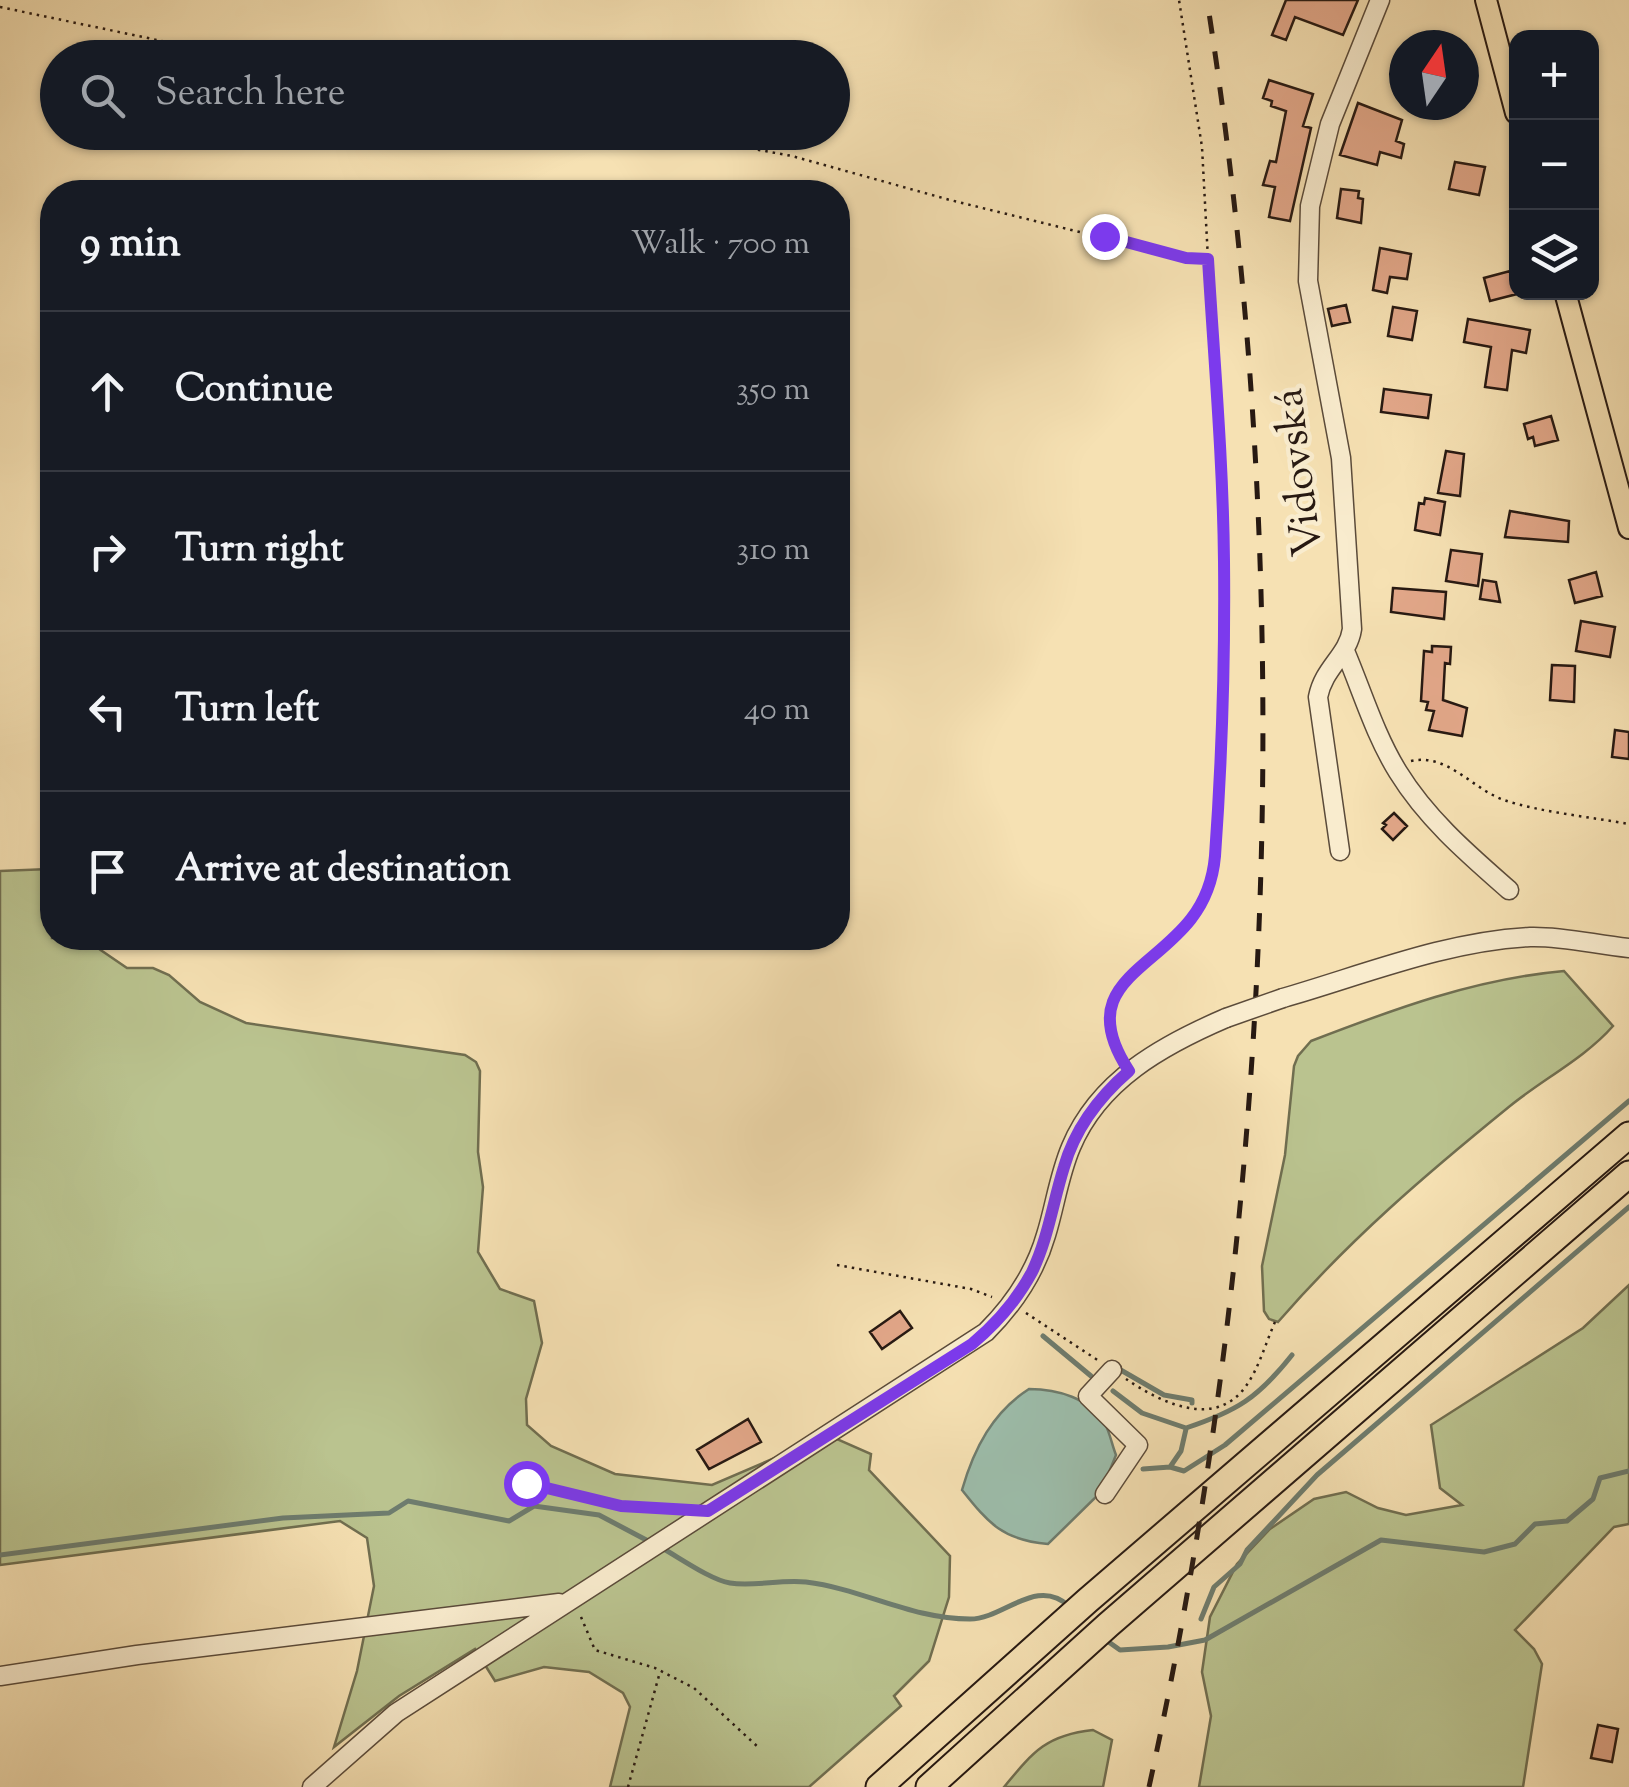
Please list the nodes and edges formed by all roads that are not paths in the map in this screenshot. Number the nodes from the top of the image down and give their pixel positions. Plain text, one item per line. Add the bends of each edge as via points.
1 (1380, 0) edge
2 (1486, 0) edge
3 (1509, 87) edge
4 (1567, 300) edge
5 (1629, 528) edge
6 (1344, 651) junction
7 (1340, 851) dead end
8 (1509, 890) dead end
9 (1624, 950) edge
10 (1629, 1135) edge
11 (1629, 1174) edge
12 (1112, 1370) road end
13 (1106, 1494) dead end
14 (569, 1600) junction
15 (0, 1676) edge
16 (312, 1787) edge
17 (878, 1787) edge
18 (929, 1787) edge

1 - 6 street, Vidovská via 1330,124 1310,206 1308,281 1341,458 1352,629
2 - 3 main road
4 - 5 main road
6 - 7 street via 1323,678 1318,707
6 - 8 street via 1396,769 1418,802
9 - 14 street, bridge via 1554,938 1452,949 1284,998 1176,1042 1104,1094 1076,1135 1040,1254 1012,1304 972,1344
10 - 17 highway
11 - 18 highway
12 - 13 street via 1088,1396 1138,1445
14 - 15 street
14 - 16 street via 396,1713

